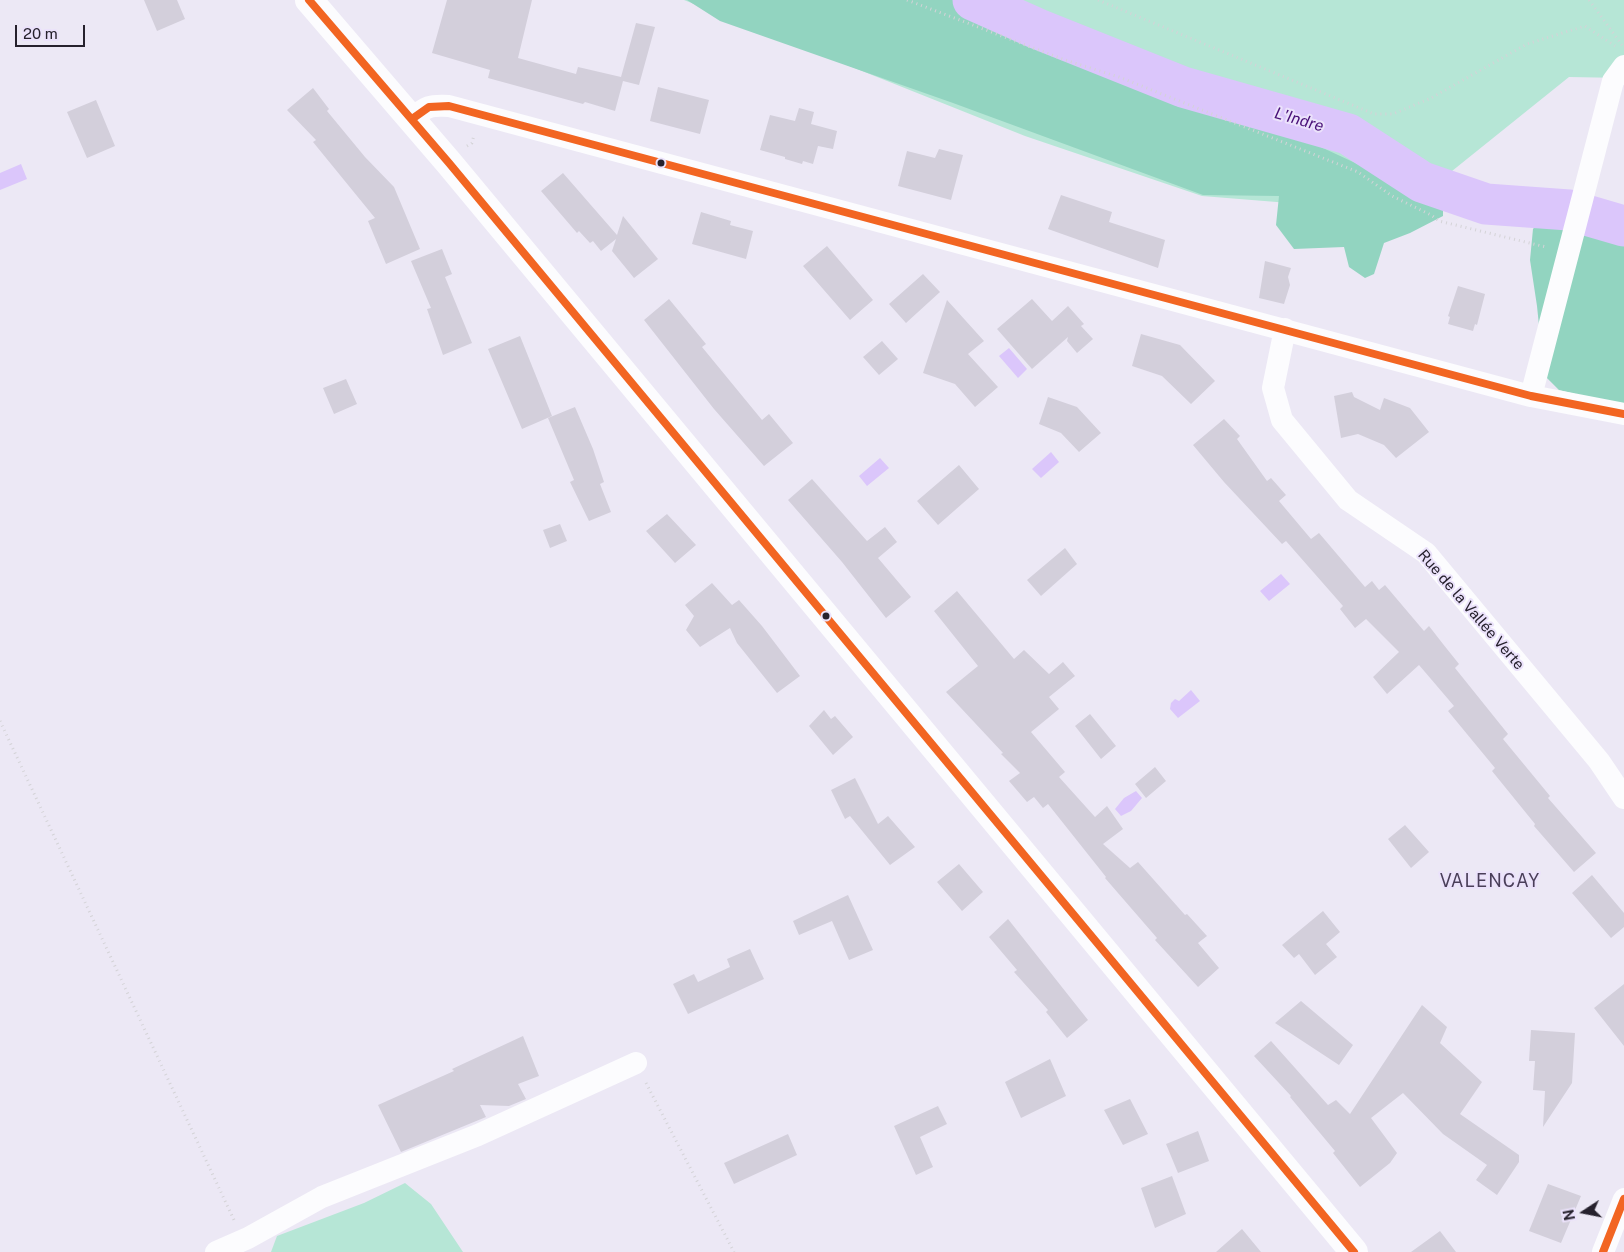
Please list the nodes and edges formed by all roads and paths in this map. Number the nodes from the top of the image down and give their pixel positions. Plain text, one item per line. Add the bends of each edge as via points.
1 (309, 0) edge
2 (907, 0) edge
3 (1098, 0) edge
4 (1589, 0) edge
5 (1624, 47) edge
6 (1624, 52) edge
7 (1624, 66) edge
8 (412, 119) junction
9 (475, 130) dead end
10 (464, 149) dead end
11 (1568, 252) junction
12 (1285, 329) junction
13 (1531, 396) junction
14 (1624, 414) edge
15 (0, 721) edge
16 (1624, 798) edge
17 (636, 1063) joint
18 (1624, 1199) edge
19 (243, 1240) junction
20 (216, 1252) edge
21 (734, 1252) edge
22 (1354, 1252) edge
23 (1603, 1252) edge

1 - 8 street
2 - 11 path via 1119,77 1358,172 1392,196 1439,221
3 - 6 path via 1374,114 1393,114 1527,44 1585,26
4 - 5 path
7 - 11 street via 1613,81
8 - 12 street via 429,106 449,106
8 - 22 street
9 - 10 path via 472,143
11 - 13 street
12 - 13 street
12 - 16 street, Rue de la Vallée Verte via 1273,388 1282,420 1348,500 1426,553 1599,760
13 - 14 street
15 - 19 path
17 - 19 street via 478,1135 322,1197
17 - 21 path
18 - 23 street
19 - 20 street

